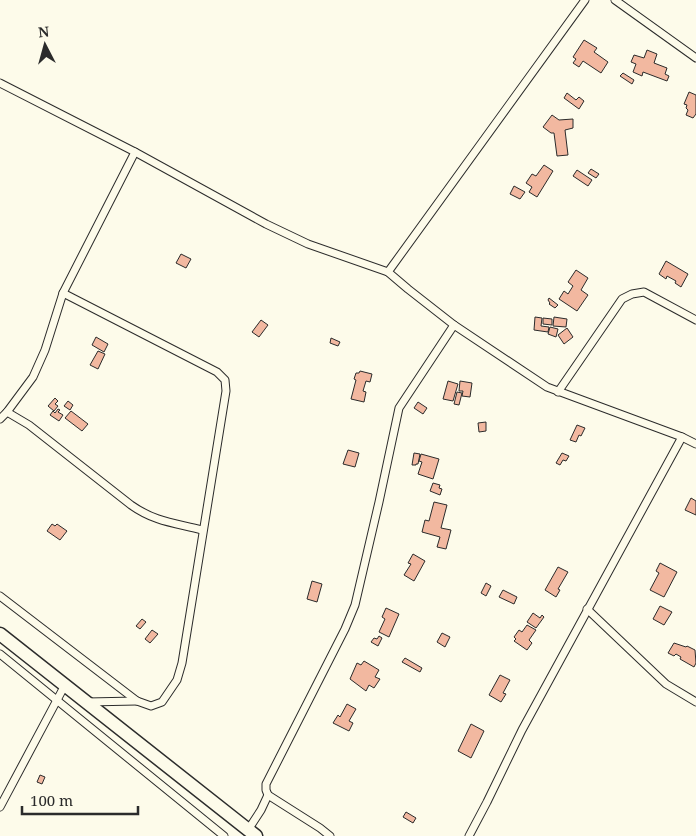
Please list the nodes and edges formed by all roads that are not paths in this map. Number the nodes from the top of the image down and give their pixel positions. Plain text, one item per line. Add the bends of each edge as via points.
1 (585, 0) edge
2 (615, 0) edge
3 (696, 58) edge
4 (0, 82) edge
5 (135, 152) junction
6 (388, 272) junction
7 (63, 293) junction
8 (696, 320) edge
9 (454, 325) junction
10 (558, 392) junction
11 (7, 412) junction
12 (0, 419) edge
13 (682, 437) junction
14 (696, 444) edge
15 (202, 530) junction
16 (0, 596) edge
17 (587, 610) junction
18 (0, 634) edge
19 (0, 654) edge
20 (65, 685) junction
21 (58, 700) junction
22 (137, 701) junction
23 (86, 702) junction
24 (696, 702) edge
25 (268, 795) junction
26 (0, 807) edge
27 (252, 833) edge
28 (224, 836) edge
29 (330, 836) edge
30 (469, 836) edge

1 - 6 street
2 - 3 street
4 - 5 street
5 - 6 street via 308,244
5 - 7 street
6 - 9 street
7 - 11 street via 33,377
7 - 15 street via 217,372 225,380 226,391
8 - 10 street via 644,292 622,299
9 - 10 street
9 - 25 street via 399,408 355,605 266,784
10 - 13 street
11 - 12 street
11 - 15 street via 29,424 144,515
13 - 14 street
13 - 17 street
15 - 22 street via 186,645 177,680 168,696 158,705 148,706
16 - 22 street
17 - 24 street via 666,684
17 - 30 street
18 - 20 highway
19 - 21 street
20 - 21 street
20 - 23 highway
21 - 26 street
21 - 28 street
22 - 23 street
23 - 27 highway
25 - 27 street
25 - 29 street

